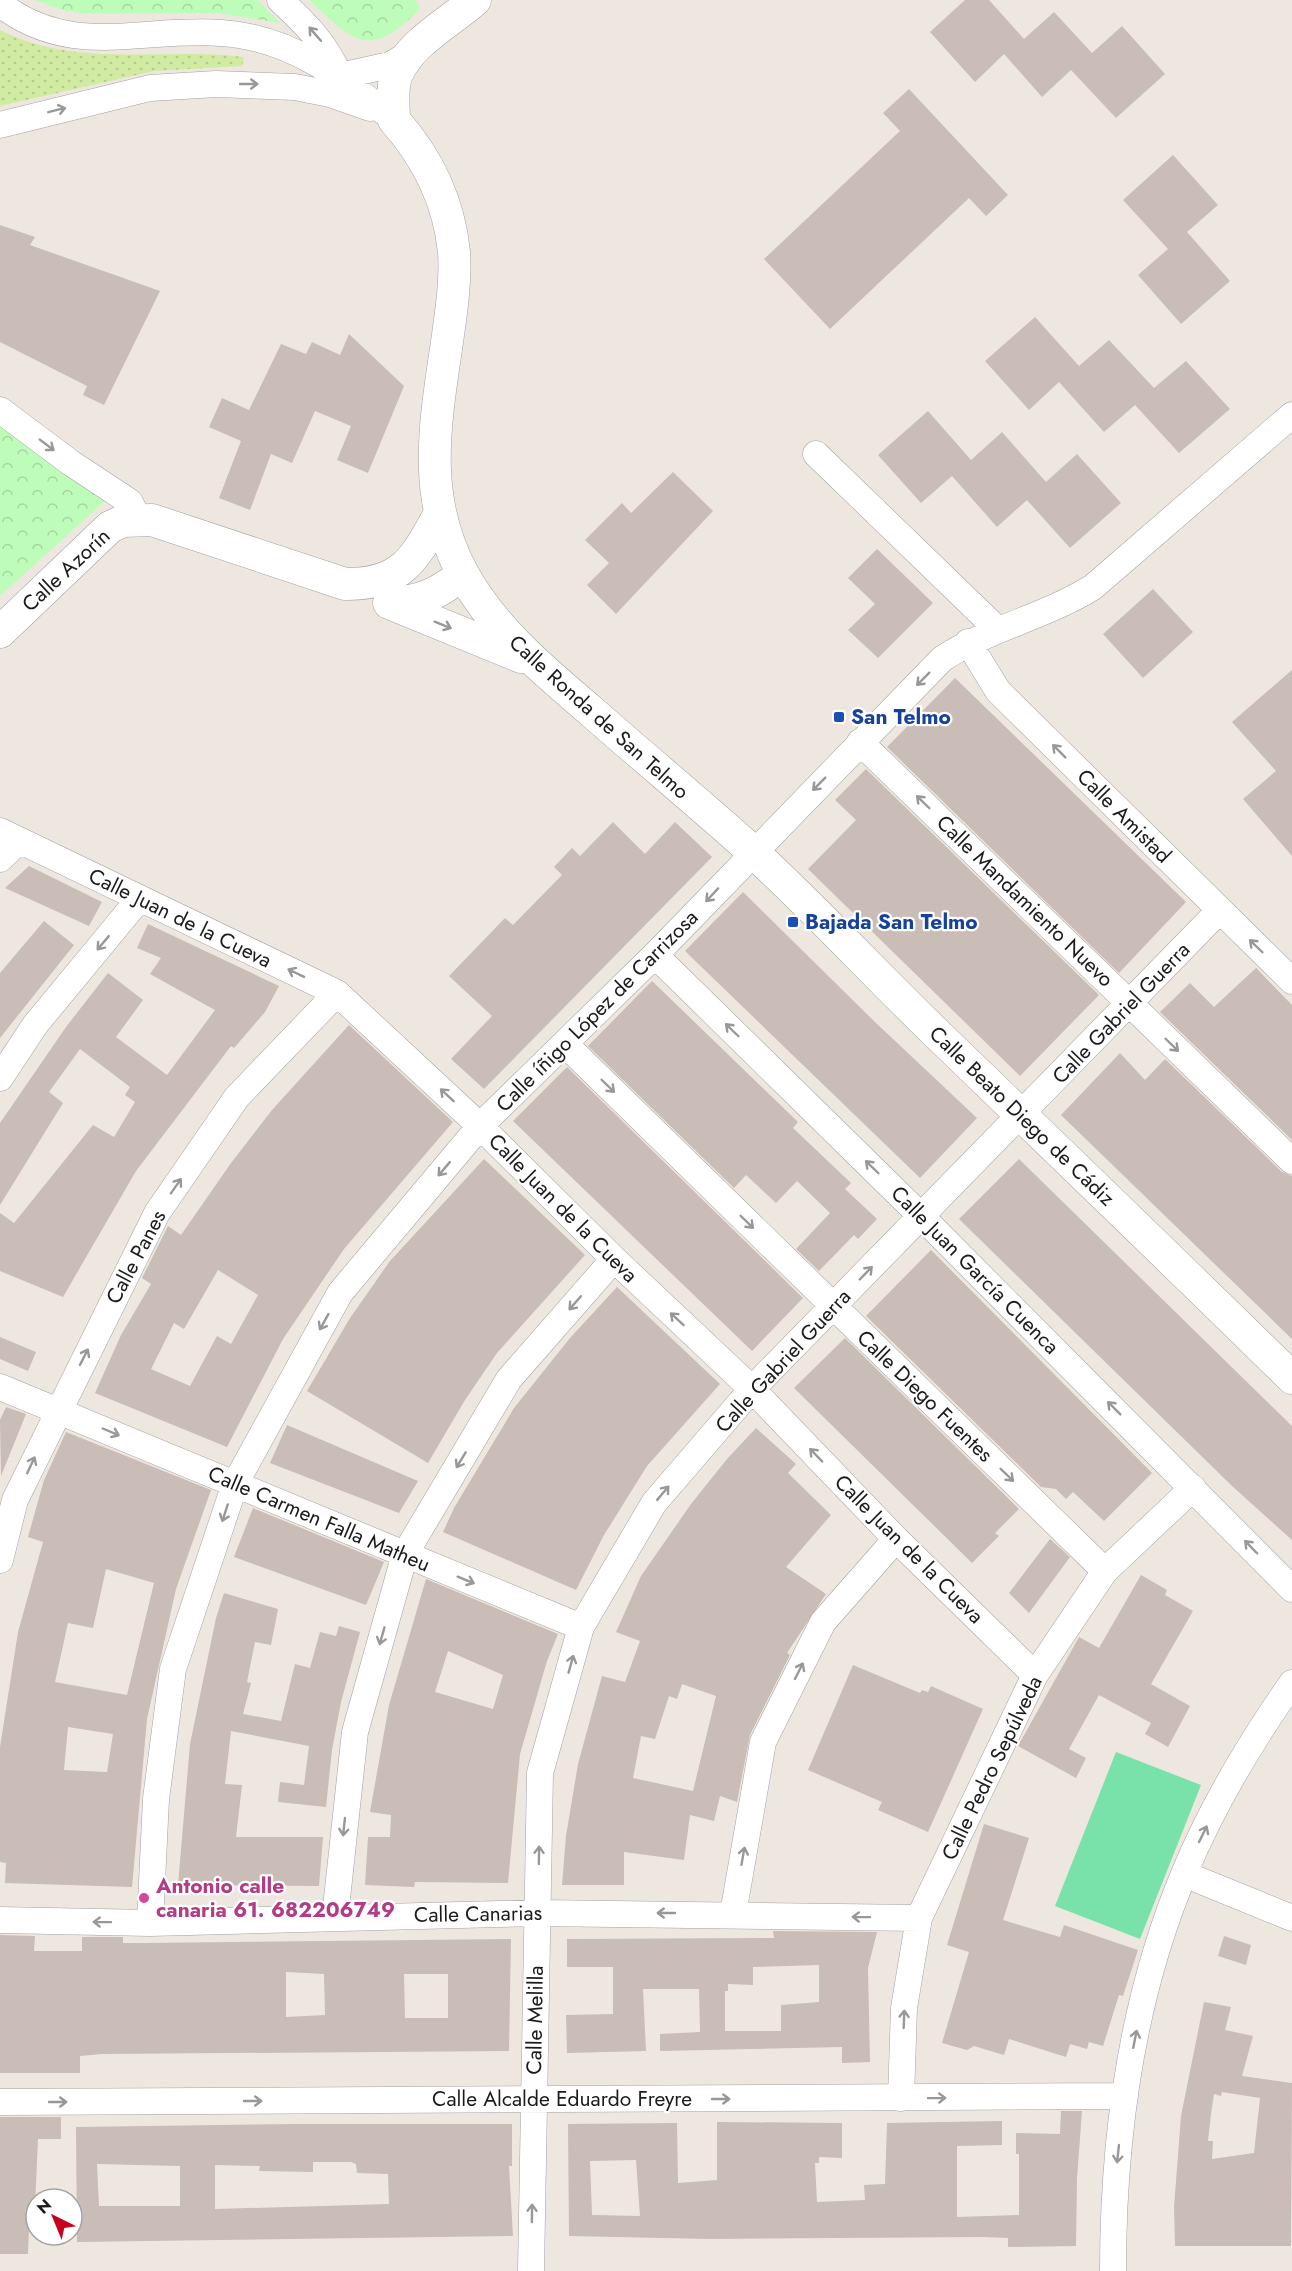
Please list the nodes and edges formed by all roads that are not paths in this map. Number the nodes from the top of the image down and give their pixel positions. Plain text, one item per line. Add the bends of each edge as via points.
1 (280, 0) edge
2 (475, 0) edge
3 (0, 4) edge
4 (409, 54) junction
5 (340, 76) junction
6 (394, 120) junction
7 (0, 125) edge
8 (0, 410) edge
9 (1292, 415) edge
10 (816, 454) dead end
11 (440, 513) junction
12 (138, 519) junction
13 (405, 569) junction
14 (463, 574) junction
15 (345, 584) junction
16 (389, 603) junction
17 (997, 629) junction
18 (0, 632) edge
19 (968, 642) junction
20 (537, 665) junction
21 (861, 742) junction
22 (9, 836) edge
23 (753, 852) junction
24 (0, 859) edge
25 (140, 898) junction
26 (1219, 911) junction
27 (655, 955) junction
28 (1292, 981) edge
29 (337, 993) junction
30 (1131, 1004) junction
31 (566, 1045) junction
32 (0, 1078) edge
33 (1022, 1115) junction
34 (480, 1126) junction
35 (1292, 1161) edge
36 (921, 1216) junction
37 (614, 1259) junction
38 (834, 1307) junction
39 (1292, 1378) edge
40 (0, 1387) edge
41 (752, 1389) junction
42 (57, 1410) junction
43 (235, 1484) junction
44 (1193, 1488) junction
45 (8, 1498) edge
46 (896, 1539) junction
47 (405, 1554) junction
48 (0, 1560) edge
49 (1106, 1571) junction
50 (1292, 1589) edge
51 (581, 1627) junction
52 (1035, 1675) junction
53 (1292, 1683) edge
54 (1184, 1874) junction
55 (538, 1913) junction
56 (734, 1914) junction
57 (335, 1917) junction
58 (919, 1918) junction
59 (1292, 1918) edge
60 (0, 1920) edge
61 (150, 1923) junction
62 (1125, 2096) junction
63 (901, 2098) junction
64 (533, 2099) junction
65 (0, 2102) edge
66 (531, 2271) edge
67 (1113, 2271) edge

5 -> 1 street, Calle Ronda de San Telmo via 314,32
2 - 4 street
3 - 5 street, Calle Ronda de San Telmo via 55,34 105,38 222,33 261,39
4 - 5 street via 390,64
4 - 6 street via 396,76
5 - 6 street, Calle Ronda de San Telmo
7 -> 6 street via 150,88 216,84 265,84 330,94
6 - 11 street, Calle Ronda de San Telmo via 413,141 432,173 448,214 454,254 453,301 435,421 433,459
8 -> 12 street via 130,502
9 - 17 street via 1093,587 1072,600
10 - 17 street
11 - 13 street via 420,551
11 - 14 street, Calle Ronda de San Telmo
12 - 15 street via 152,520
12 - 18 street, Calle Azorín via 110,527
13 - 14 street via 421,566
13 - 15 street via 367,584
14 - 16 street via 430,597
14 - 20 street, Calle Ronda de San Telmo via 503,631
15 - 16 street via 364,596
16 -> 20 street
17 - 19 street
19 -> 21 street via 942,659
26 -> 19 street, Calle Amistad via 998,691
20 - 23 street, Calle Ronda de San Telmo
21 -> 23 street
30 -> 21 street, Calle Mandamiento Nuevo
22 - 24 street
22 - 25 street, Calle Juan de la Cueva
23 -> 27 street, Calle íñigo López de Carrizosa
23 - 33 street, Calle Beato Diego de Cádiz
29 -> 25 street, Calle Juan de la Cueva
25 -> 32 street via 35,1025
28 -> 26 street, Calle Amistad
26 - 30 street, Calle Gabriel Guerra
27 - 31 street, Calle íñigo López de Carrizosa
36 -> 27 street, Calle Juan García Cuenca
34 -> 29 street, Calle Juan de la Cueva
42 -> 29 street, Calle Panes via 157,1213 237,1097
30 - 33 street, Calle Gabriel Guerra
30 -> 35 street, Calle Mandamiento Nuevo
31 - 34 street, Calle íñigo López de Carrizosa
31 -> 38 street, Calle Diego Fuentes
33 - 36 street, Calle Gabriel Guerra
33 - 39 street, Calle Beato Diego de Cádiz
34 - 37 street, Calle Juan de la Cueva
34 -> 43 street, Calle íñigo López de Carrizosa via 340,1293
38 -> 36 street, Calle Gabriel Guerra
44 -> 36 street, Calle Juan García Cuenca
41 -> 37 street, Calle Juan de la Cueva
37 -> 47 street via 508,1379
38 - 41 street, Calle Gabriel Guerra
38 -> 49 street, Calle Diego Fuentes
40 - 42 street, Calle Carmen Falla Matheu
46 -> 41 street, Calle Juan de la Cueva
51 -> 41 street, Calle Gabriel Guerra via 654,1503
42 -> 43 street, Calle Carmen Falla Matheu
45 -> 42 street, Calle Panes
43 - 47 street, Calle Carmen Falla Matheu
43 -> 61 street, Calle íñigo López de Carrizosa via 173,1668 156,1799
44 - 49 street, Calle Pedro Sepúlveda
50 -> 44 street, Calle Juan García Cuenca
45 - 48 street, Calle Panes
46 - 52 street, Calle Juan de la Cueva
56 -> 46 street via 763,1742 823,1622
47 -> 51 street, Calle Carmen Falla Matheu
47 -> 57 street via 355,1732
49 - 52 street, Calle Pedro Sepúlveda
55 -> 51 street, Calle Gabriel Guerra via 540,1773
52 - 58 street, Calle Pedro Sepúlveda
54 -> 53 street via 1252,1740
54 - 59 street
62 -> 54 street via 1138,2022
56 -> 55 street, Calle Canarias
55 - 57 street, Calle Canarias
55 - 64 street, Calle Melilla
58 -> 56 street, Calle Canarias
57 - 61 street, Calle Canarias
63 -> 58 street, Calle Pedro Sepúlveda via 904,2008
61 -> 60 street, Calle Canarias
63 -> 62 street, Calle Alcalde Eduardo Freyre
62 -> 67 street via 1116,2170
64 -> 63 street, Calle Alcalde Eduardo Freyre
65 -> 64 street, Calle Alcalde Eduardo Freyre
66 -> 64 street, Calle Melilla

